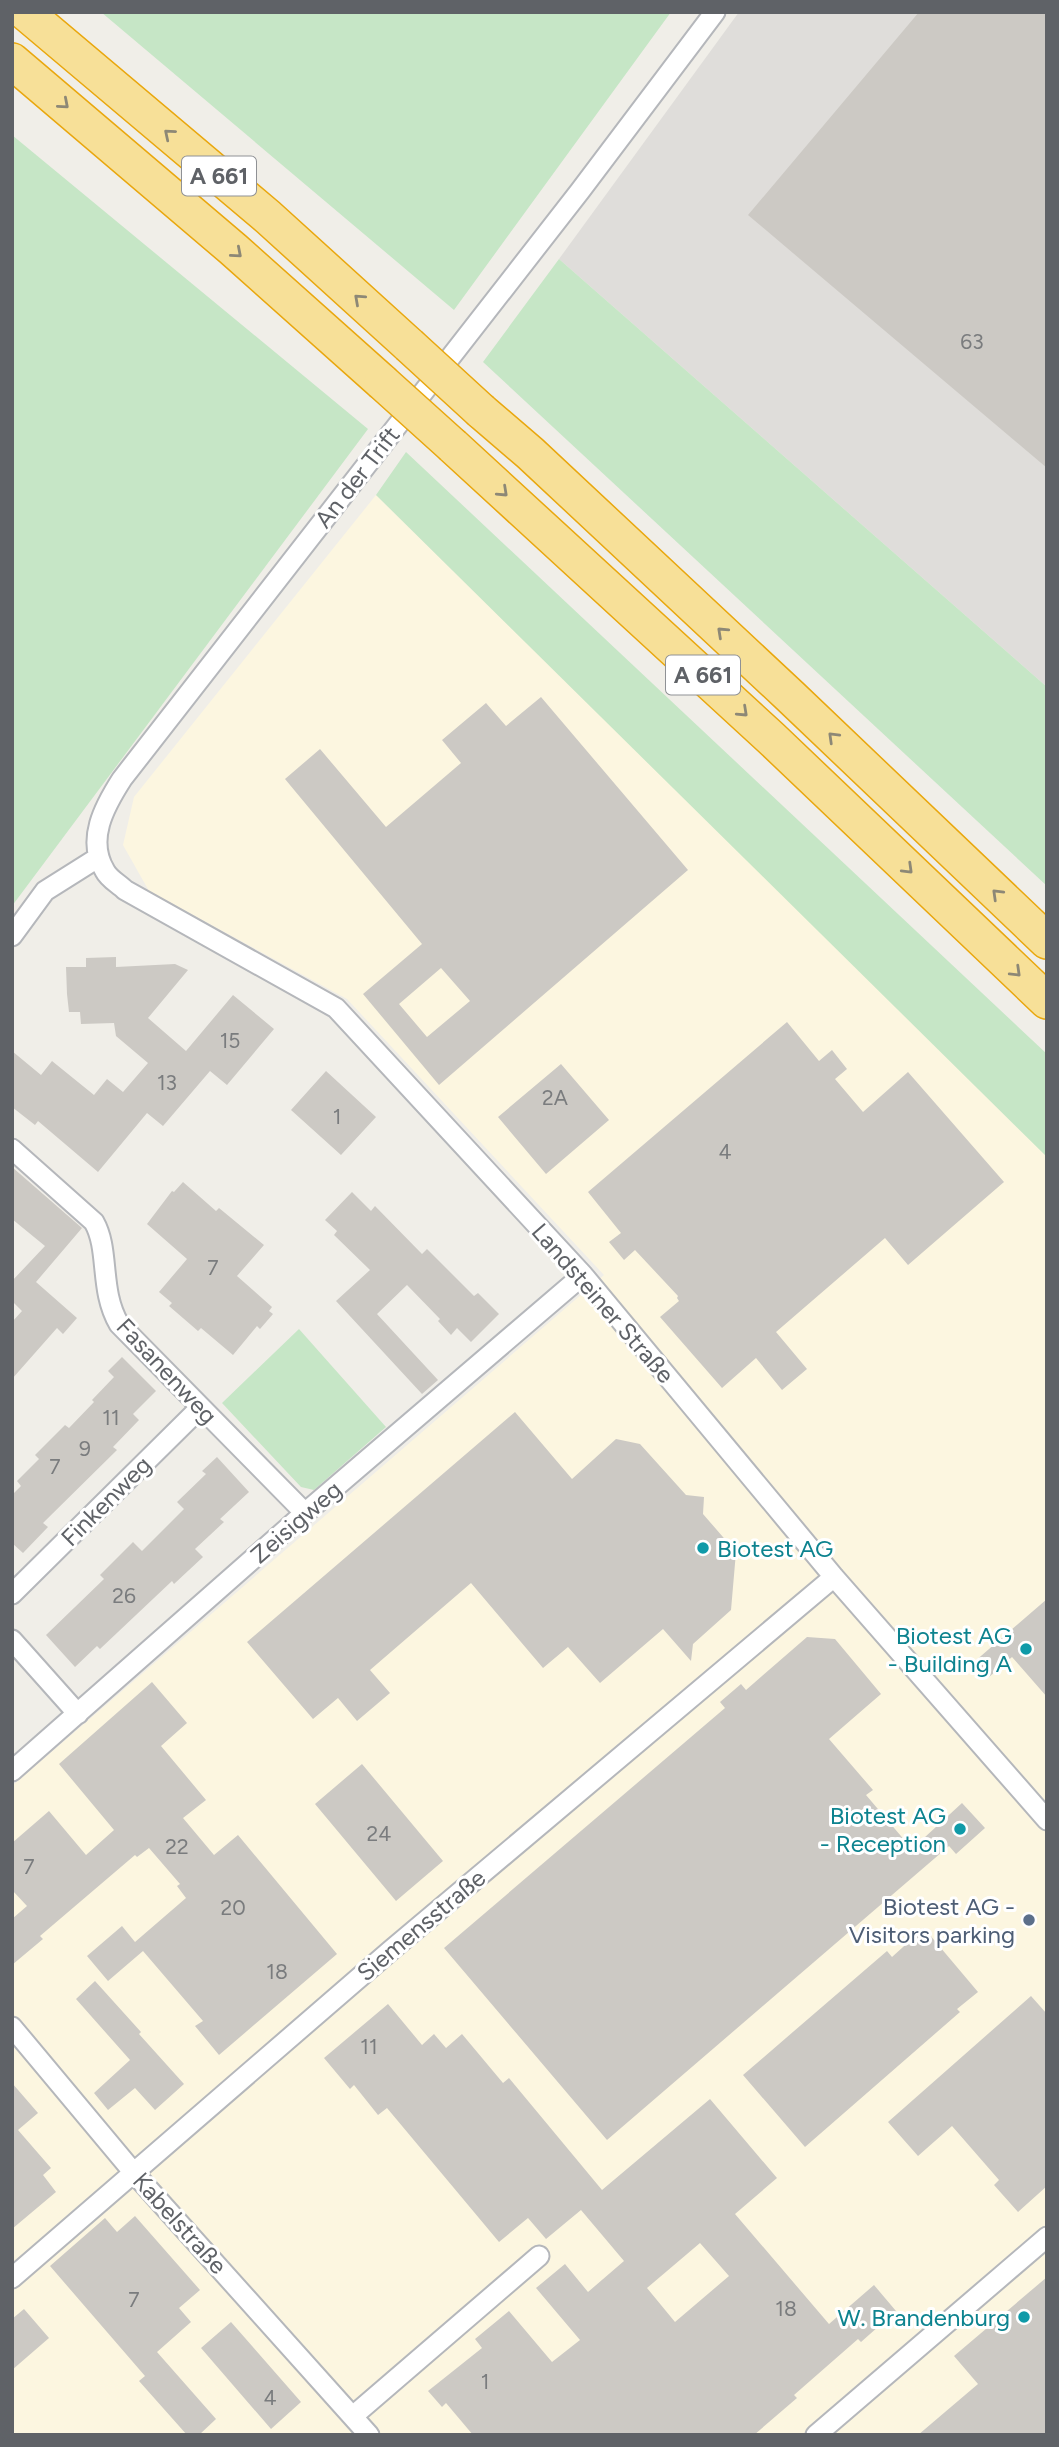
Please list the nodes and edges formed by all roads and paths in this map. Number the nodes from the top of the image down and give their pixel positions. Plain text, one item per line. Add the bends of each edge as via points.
1 (25, 12) edge
2 (715, 12) edge
3 (12, 61) edge
4 (99, 857) junction
5 (12, 936) edge
6 (1047, 941) edge
7 (1047, 1001) edge
8 (12, 1149) edge
9 (583, 1275) junction
10 (200, 1408) junction
11 (305, 1513) junction
12 (834, 1577) junction
13 (12, 1594) edge
14 (12, 1640) edge
15 (78, 1714) junction
16 (12, 1771) edge
17 (1047, 1820) edge
18 (12, 2026) edge
19 (134, 2173) junction
20 (1047, 2237) edge
21 (538, 2256) dead end
22 (12, 2278) edge
23 (352, 2416) junction
24 (369, 2435) edge
25 (816, 2435) edge

6 -> 1 highway, A 661, bridge via 530,453 268,217
2 - 4 street, An der Trift via 122,779 99,824
3 -> 7 highway, A 661, bridge via 453,446 771,738
4 - 5 street via 45,891
4 - 9 street, Landsteiner Straße via 106,874 125,890 336,1008
8 - 10 street, Fasanenweg via 94,1222 100,1236 106,1291 119,1324
9 - 11 street, Zeisigweg
9 - 12 street, Landsteiner Straße
10 - 11 street, Fasanenweg
10 - 13 street, Finkenweg
11 - 15 street, Zeisigweg
12 - 17 street, Landsteiner Straße
12 - 19 street, Siemensstraße
14 - 15 street
15 - 16 street, Zeisigweg
18 - 19 street, Kabelstraße
19 - 22 street, Siemensstraße
19 - 23 street, Kabelstraße
20 - 25 street
21 - 23 street
23 - 24 street, Kabelstraße

